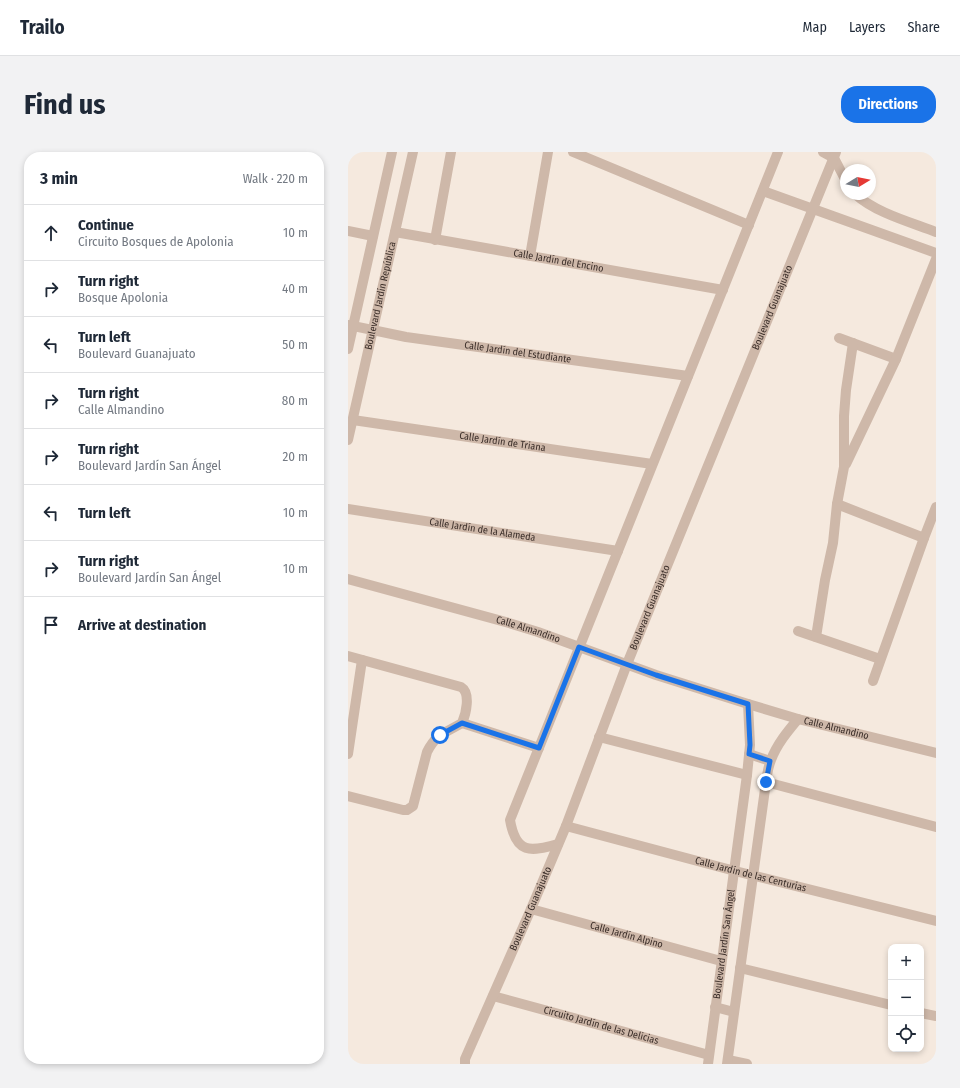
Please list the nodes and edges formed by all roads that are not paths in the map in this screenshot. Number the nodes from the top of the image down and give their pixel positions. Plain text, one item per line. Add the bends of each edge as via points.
1 (392, 152) edge
2 (413, 152) edge
3 (451, 152) edge
4 (548, 152) edge
5 (573, 152) edge
6 (778, 152) edge
7 (823, 152) edge
8 (835, 155) edge
9 (840, 167) edge
10 (763, 191) junction
11 (861, 200) edge
12 (813, 208) junction
13 (749, 225) junction
14 (348, 231) edge
15 (395, 232) junction
16 (936, 232) edge
17 (373, 236) junction
18 (435, 240) junction
19 (936, 253) edge
20 (530, 256) junction
21 (936, 259) edge
22 (723, 290) junction
23 (351, 326) edge
24 (373, 331) junction
25 (839, 338) dead end
26 (854, 343) junction
27 (348, 349) edge
28 (896, 359) junction
29 (688, 376) junction
30 (353, 420) junction
31 (348, 440) edge
32 (652, 464) junction
33 (844, 467) junction
34 (836, 504) junction
35 (936, 507) edge
36 (348, 509) edge
37 (924, 538) junction
38 (618, 551) junction
39 (348, 579) edge
40 (798, 631) dead end
41 (816, 637) junction
42 (579, 647) junction
43 (348, 656) edge
44 (880, 659) junction
45 (362, 660) junction
46 (627, 664) junction
47 (873, 681) dead end
48 (748, 704) junction
49 (798, 718) junction
50 (462, 723) junction
51 (599, 737) junction
52 (539, 748) junction
53 (936, 753) edge
54 (348, 754) edge
55 (749, 754) junction
56 (770, 761) junction
57 (747, 775) junction
58 (766, 782) junction
59 (348, 796) edge
60 (566, 826) junction
61 (936, 827) edge
62 (558, 844) junction
63 (735, 871) junction
64 (753, 876) junction
65 (531, 909) junction
66 (936, 922) edge
67 (722, 961) junction
68 (740, 968) junction
69 (493, 996) junction
70 (888, 1004) edge
71 (715, 1007) junction
72 (734, 1012) junction
73 (924, 1014) edge
74 (936, 1016) edge
75 (709, 1060) edge
76 (728, 1062) edge
77 (465, 1064) edge
78 (747, 1064) edge

1 - 17 street, Boulevard Jardín República
2 - 15 street, Boulevard Jardín República
3 - 18 street
4 - 20 street
5 - 13 street
6 - 10 street
7 - 8 street
8 - 9 street
8 - 12 street, Boulevard Guanajuato
10 - 12 street
10 - 13 street
11 - 16 street via 879,210
12 - 19 street
12 - 46 street, Boulevard Guanajuato
13 - 22 street
14 - 17 street
15 - 18 street, Calle Jardín del Encino
15 - 24 street, Boulevard Jardín República
17 - 23 street, Boulevard Jardín República
18 - 20 street, Calle Jardín del Encino
20 - 22 street, Calle Jardín del Encino
21 - 28 street
22 - 29 street
23 - 24 street, Calle Jardín del Estudiante
23 - 27 street, Boulevard Jardín República
24 - 29 street, Calle Jardín del Estudiante
24 - 30 street, Boulevard Jardín República
25 - 26 street
26 - 28 street
26 - 33 street via 846,390
28 - 33 street
29 - 32 street
30 - 31 street, Boulevard Jardín República
30 - 32 street, Calle Jardín de Triana
32 - 38 street
33 - 34 street
34 - 37 street
34 - 41 street via 833,543
35 - 37 street
36 - 38 street, Calle Jardín de la Alameda
37 - 44 street
38 - 42 street
39 - 42 street, Calle Almandino via 509,623
40 - 41 street
41 - 44 street
42 - 46 street, Calle Almandino
42 - 52 street
43 - 45 street
44 - 47 street
45 - 50 street via 464,689 467,701
45 - 54 street
46 - 48 street, Calle Almandino via 669,680
46 - 51 street, Boulevard Guanajuato
48 - 49 street, Calle Almandino
48 - 55 street, Boulevard Jardín San Ángel
49 - 53 street, Calle Almandino
49 - 56 street, Boulevard Jardín San Ángel via 777,746
50 - 52 street
50 - 59 street via 440,735 430,745 410,809 403,810
51 - 57 street
51 - 60 street, Boulevard Guanajuato
52 - 62 street via 510,820 514,836 527,849 535,850
55 - 56 street
55 - 57 street, Boulevard Jardín San Ángel
56 - 58 street, Boulevard Jardín San Ángel
57 - 63 street, Boulevard Jardín San Ángel
58 - 61 street
58 - 64 street, Boulevard Jardín San Ángel
60 - 62 street, Boulevard Guanajuato
60 - 63 street, Calle Jardín de las Centurias
62 - 65 street, Boulevard Guanajuato
63 - 64 street, Calle Jardín de las Centurias
63 - 67 street, Boulevard Jardín San Ángel
64 - 66 street, Calle Jardín de las Centurias
64 - 68 street, Boulevard Jardín San Ángel
65 - 67 street, Calle Jardín Alpino
65 - 69 street, Boulevard Guanajuato
67 - 71 street, Boulevard Jardín San Ángel
68 - 70 street
68 - 72 street, Boulevard Jardín San Ángel
69 - 75 street, Circuito Jardín de las Delicias
69 - 77 street, Boulevard Guanajuato
71 - 72 street
71 - 75 street, Boulevard Jardín San Ángel
72 - 76 street, Boulevard Jardín San Ángel
73 - 74 street
76 - 78 street

